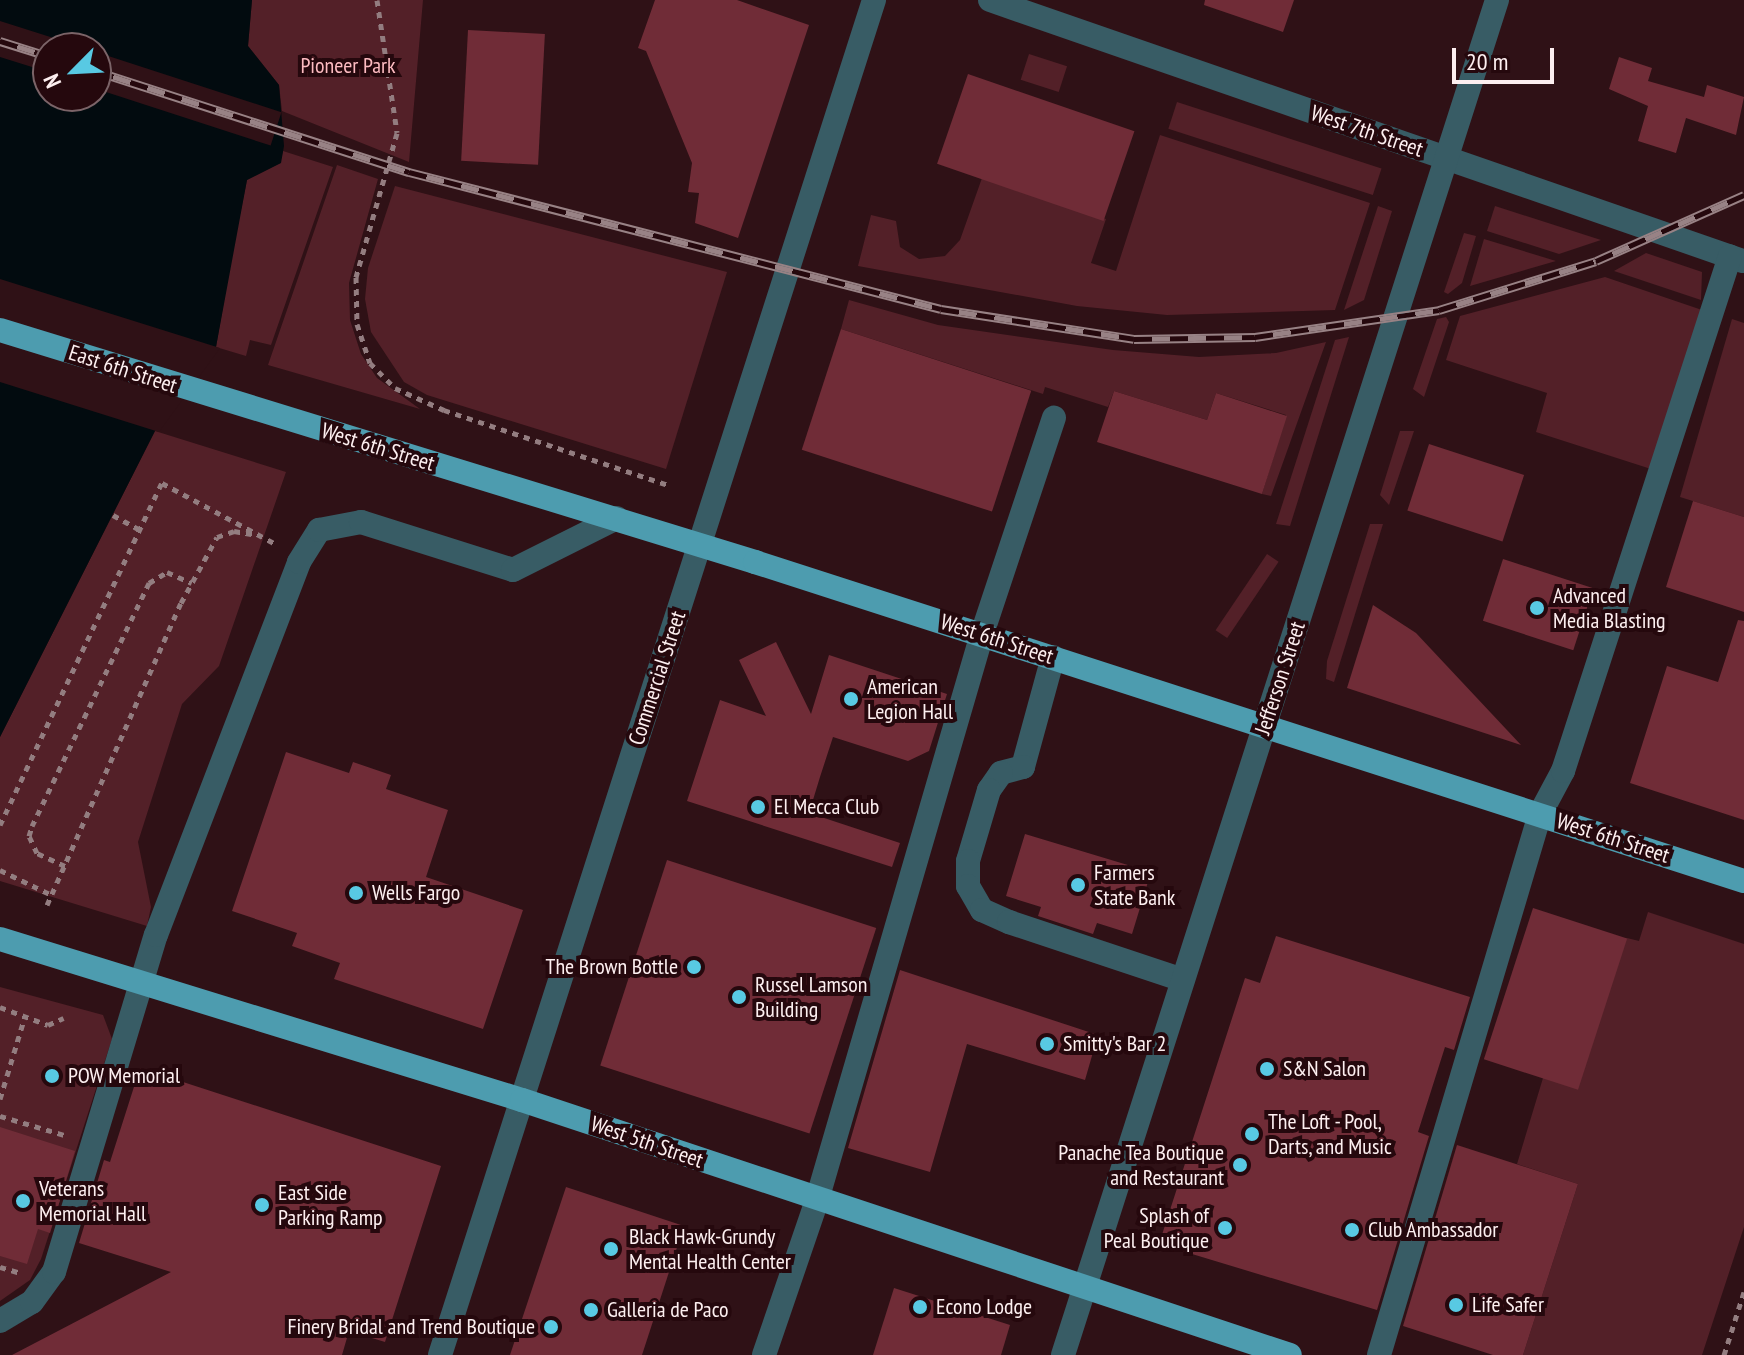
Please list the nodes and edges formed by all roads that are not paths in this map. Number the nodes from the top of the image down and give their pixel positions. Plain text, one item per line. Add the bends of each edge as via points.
1 (874, 0) edge
2 (990, 0) edge
3 (1497, 0) edge
4 (1446, 158) junction
5 (1737, 258) edge
6 (0, 330) edge
7 (246, 408) joint
8 (1054, 418) dead end
9 (617, 518) junction
10 (699, 544) junction
11 (982, 634) junction
12 (1053, 657) junction
13 (1265, 724) junction
14 (1540, 814) junction
15 (1744, 881) edge
16 (6, 941) edge
17 (1183, 980) junction
18 (142, 986) junction
19 (522, 1100) junction
20 (817, 1200) junction
21 (1084, 1290) junction
22 (0, 1321) edge
23 (440, 1355) edge
24 (764, 1355) edge
25 (1063, 1355) edge
26 (1290, 1355) edge
27 (1379, 1355) edge

1 - 10 street, Commercial Street
2 - 4 street, West 7th Street
3 - 4 street, Jefferson Street
4 - 5 street, West 7th Street
4 - 13 street, Jefferson Street
5 - 14 street via 1563,771
6 - 7 main road, East 6th Street
7 - 9 main road, West 6th Street
8 - 11 street
9 - 10 main road, West 6th Street
9 - 18 street via 513,570 361,522 319,530 302,557 156,935
10 - 11 main road, West 6th Street
10 - 19 street, Commercial Street
11 - 12 main road, West 6th Street
11 - 20 street
12 - 13 main road, West 6th Street
12 - 17 street via 1023,767 1001,773 989,790 968,861 968,886 982,910 1009,922
13 - 14 main road, West 6th Street
13 - 17 street, Jefferson Street
14 - 15 main road, West 6th Street
14 - 27 street
16 - 18 main road, West 5th Street
17 - 21 street, Jefferson Street
18 - 19 main road, West 5th Street
18 - 22 street via 54,1272 32,1302
19 - 20 main road, West 5th Street
19 - 23 street, Commercial Street
20 - 21 main road, West 5th Street
20 - 24 street
21 - 25 street, Jefferson Street
21 - 26 main road, West 5th Street

